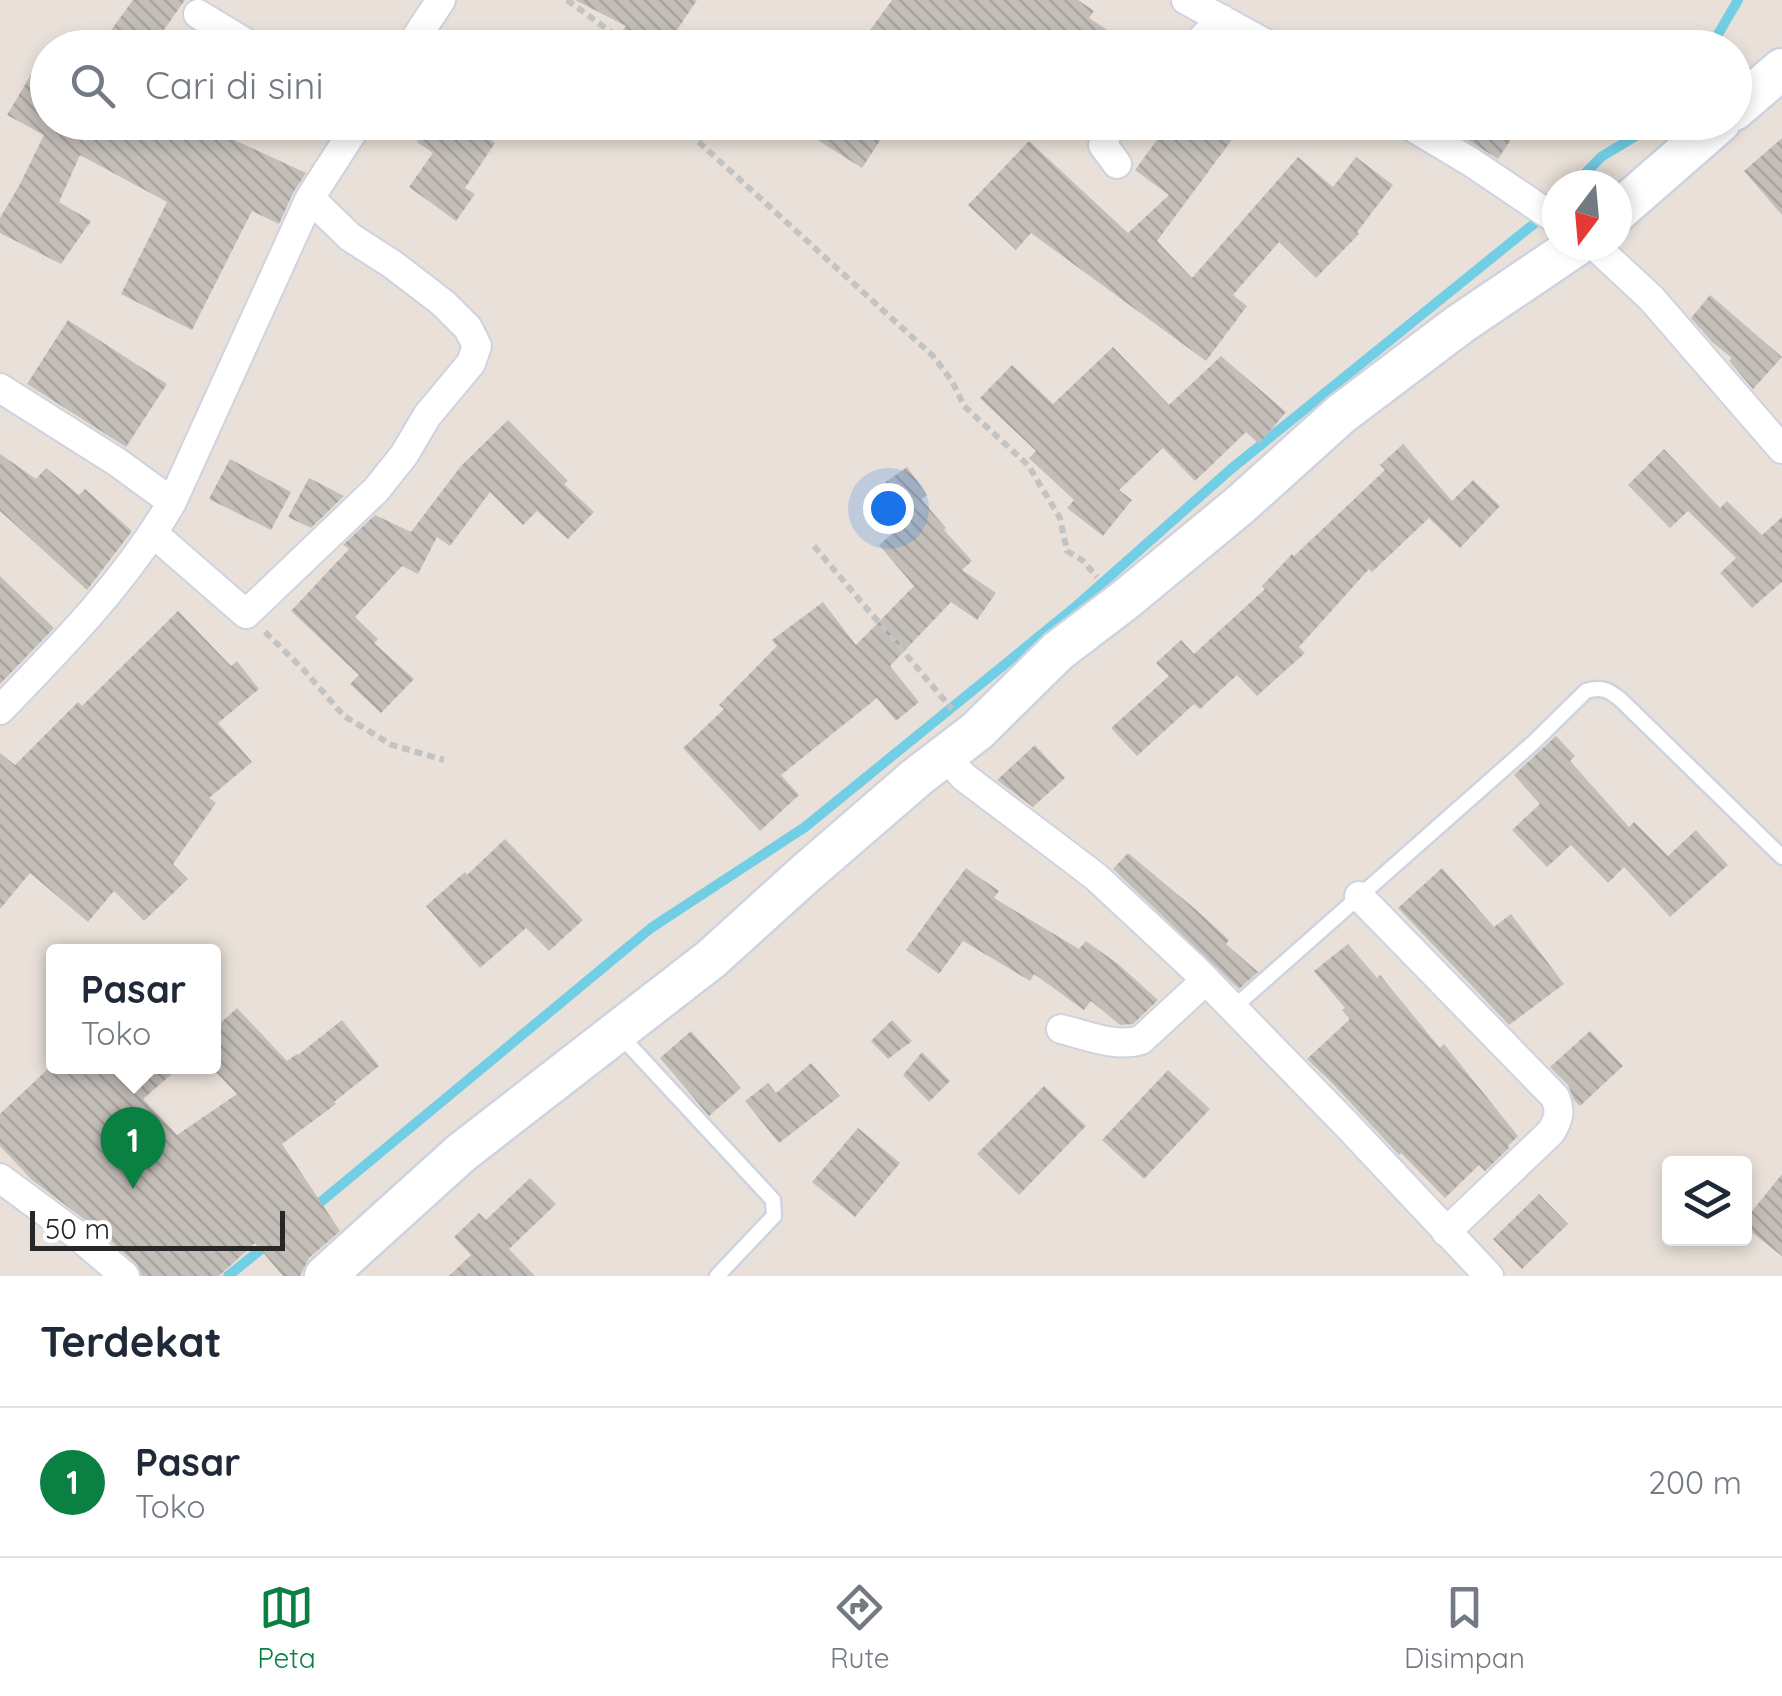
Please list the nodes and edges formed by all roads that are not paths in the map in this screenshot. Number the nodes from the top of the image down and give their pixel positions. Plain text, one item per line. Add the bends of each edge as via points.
1 (441, 0) edge
2 (1186, 0) edge
3 (198, 14) dead end
4 (1222, 19) junction
5 (224, 30) edge
6 (422, 30) edge
7 (1211, 30) edge
8 (1242, 30) edge
9 (1782, 70) edge
10 (1752, 95) edge
11 (347, 140) edge
12 (1104, 140) edge
13 (1434, 140) edge
14 (1699, 140) edge
15 (1117, 164) dead end
16 (310, 198) junction
17 (1632, 199) edge
18 (1542, 210) edge
19 (1555, 260) edge
20 (1610, 260) edge
21 (0, 388) edge
22 (1782, 449) edge
23 (172, 502) junction
24 (154, 534) junction
25 (0, 710) edge
26 (944, 756) junction
27 (1782, 856) edge
28 (1359, 896) junction
29 (1206, 980) junction
30 (1233, 1008) junction
31 (1062, 1029) dead end
32 (618, 1032) junction
33 (0, 1178) edge
34 (1446, 1232) junction
35 (125, 1276) edge
36 (325, 1276) edge
37 (717, 1276) edge
38 (1488, 1276) edge

1 - 6 street
2 - 4 street
3 - 5 street
4 - 7 street
4 - 8 street
9 - 10 street
11 - 16 street
12 - 15 street
13 - 18 street
14 - 17 street
16 - 23 street
16 - 24 street via 350,237 443,302 476,346 470,363 376,490 246,614
19 - 26 street via 1341,414 1058,651
20 - 22 street
21 - 23 street
23 - 24 street
24 - 25 street via 85,622
26 - 29 street via 1095,876
26 - 32 street
27 - 28 lane via 1621,700 1596,688
28 - 30 lane
28 - 34 street via 1555,1097 1560,1110 1551,1132
29 - 30 street
29 - 31 street via 1130,1044
30 - 34 street
32 - 36 street via 461,1153
32 - 37 lane via 774,1200 774,1216
33 - 35 street
34 - 38 street

